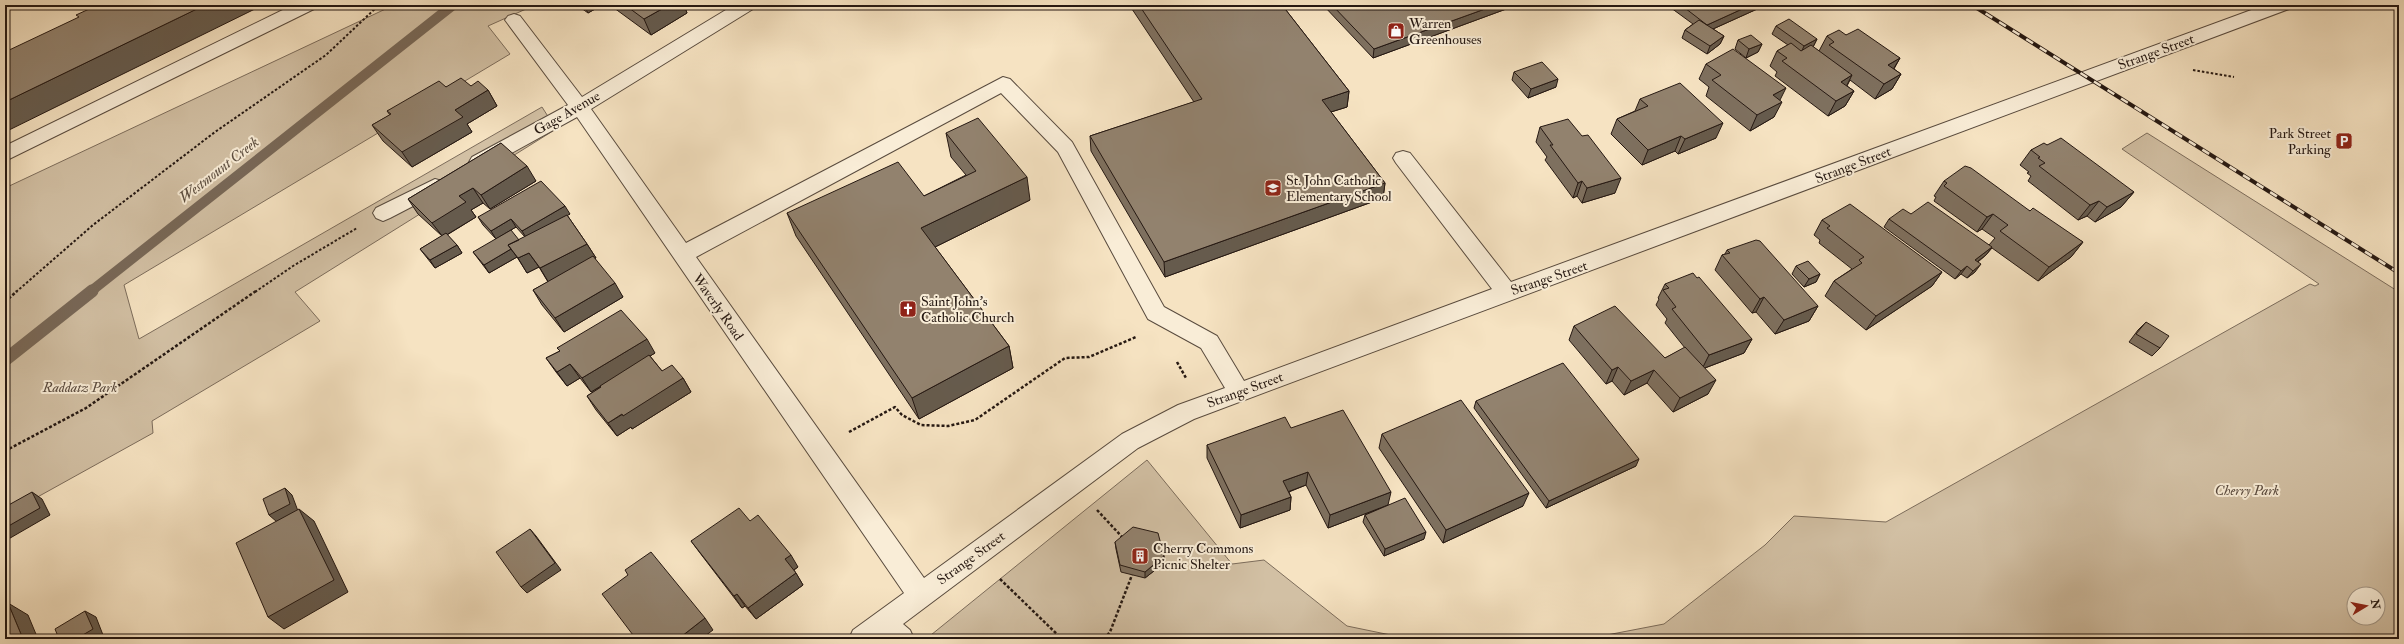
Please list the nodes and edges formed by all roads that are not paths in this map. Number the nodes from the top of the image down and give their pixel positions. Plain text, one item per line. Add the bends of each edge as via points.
1 (308, 5) edge
2 (747, 5) edge
3 (2283, 5) edge
4 (514, 20) dead end
5 (580, 107) junction
6 (5, 154) edge
7 (1403, 158) dead end
8 (383, 213) road end
9 (682, 255) junction
10 (1507, 293) junction
11 (1239, 392) junction
12 (921, 595) junction
13 (892, 630) edge
14 (862, 639) edge

1 - 6 street
2 - 5 street, Gage Avenue
3 - 10 street, Strange Street
4 - 5 street, Waverly Road
5 - 8 street, Gage Avenue
5 - 9 street, Waverly Road
7 - 10 street
9 - 11 street via 1003,84 1065,147 1156,313 1209,342
9 - 12 street, Waverly Road
10 - 11 street, Strange Street
11 - 12 street, Strange Street via 1186,412 1130,441
12 - 13 street, Strange Street
13 - 14 street, Strange Street

